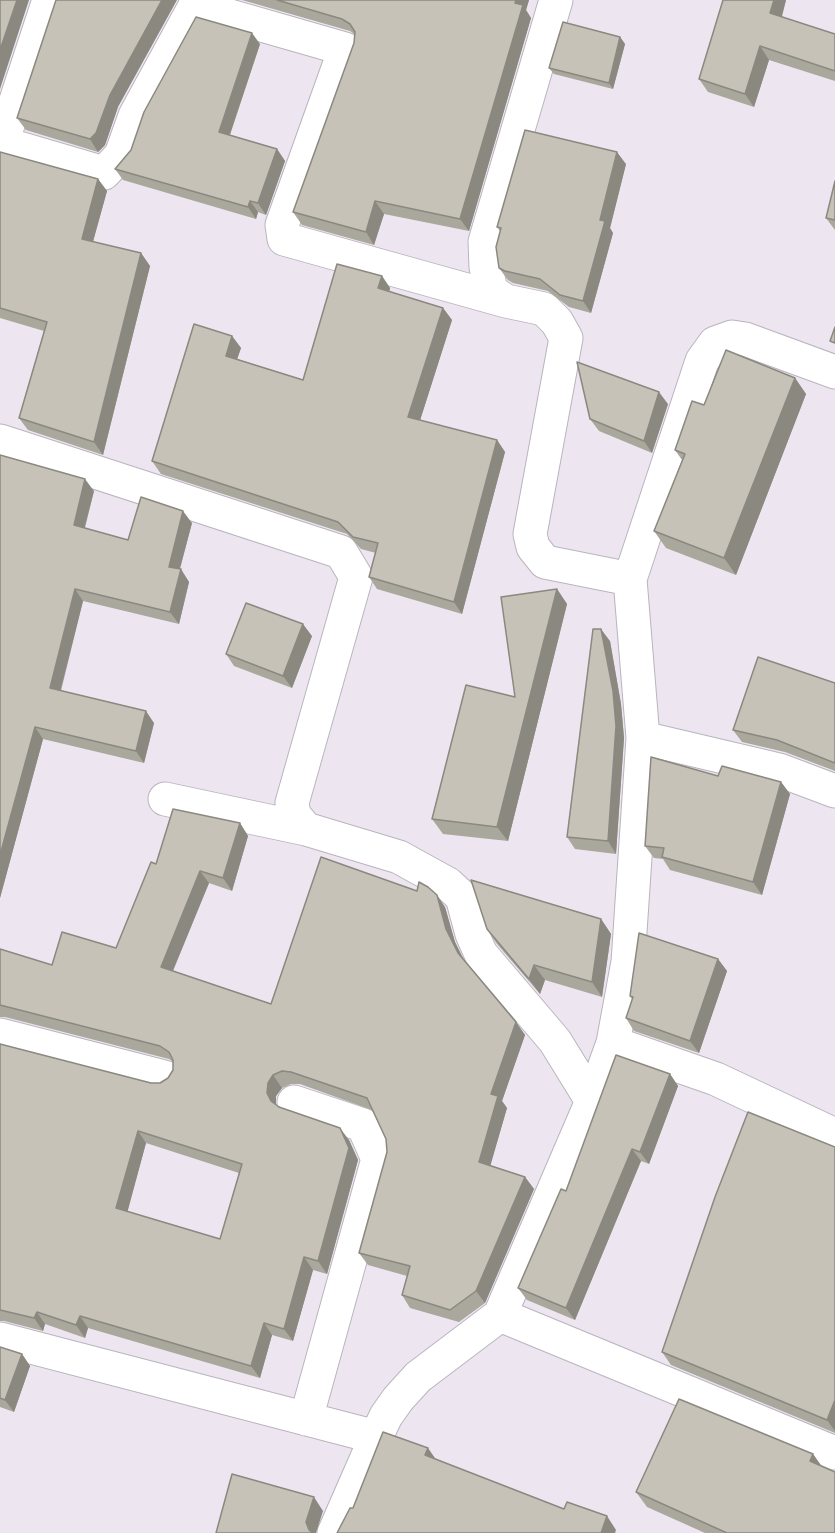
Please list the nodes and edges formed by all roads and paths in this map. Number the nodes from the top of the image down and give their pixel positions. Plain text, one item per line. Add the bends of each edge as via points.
1 (49, 0) edge
2 (556, 0) edge
3 (1, 146) edge
4 (506, 301) junction
5 (833, 366) edge
6 (0, 441) edge
7 (630, 579) junction
8 (643, 738) junction
9 (835, 791) edge
10 (165, 799) dead end
11 (306, 829) junction
12 (0, 1035) edge
13 (613, 1043) junction
14 (164, 1077) edge
15 (592, 1101) junction
16 (294, 1102) dead end
17 (835, 1135) edge
18 (500, 1315) junction
19 (0, 1340) edge
20 (306, 1419) junction
21 (376, 1437) junction
22 (835, 1454) edge
23 (334, 1533) edge

1 - 3 street
2 - 4 street via 485,243 491,291
3 - 4 street via 104,173 121,155 135,116 195,6 345,49 282,225 284,239
4 - 7 street via 544,309 566,338 530,534 533,547 545,562
5 - 7 street via 745,339 732,337 715,343 702,361
6 - 11 street via 342,552 356,577 292,803 294,815
7 - 8 street
8 - 9 street via 779,770
8 - 13 street via 628,962
10 - 11 street
11 - 15 street via 399,857 448,884 462,897 481,954 555,1041
12 - 14 street
13 - 15 street
13 - 17 street via 716,1079
15 - 18 street
16 - 20 street via 363,1125 378,1160
18 - 21 street via 418,1377 392,1408
18 - 22 street
19 - 20 street
20 - 21 street
21 - 23 street

